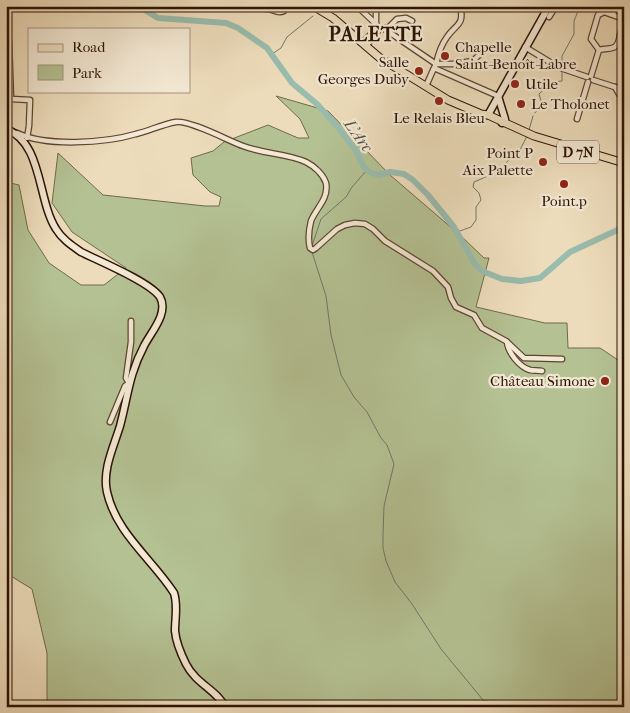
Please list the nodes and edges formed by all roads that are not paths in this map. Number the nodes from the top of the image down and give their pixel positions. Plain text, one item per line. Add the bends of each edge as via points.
1 (247, 6) edge
2 (286, 6) edge
3 (313, 6) edge
4 (357, 6) edge
5 (376, 6) edge
6 (460, 6) edge
7 (614, 6) edge
8 (552, 7) edge
9 (270, 8) edge
10 (612, 14) junction
11 (549, 17) dead end
12 (412, 21) dead end
13 (379, 27) junction
14 (622, 36) edge
15 (8, 41) dead end
16 (364, 45) junction
17 (525, 47) junction
18 (599, 50) junction
19 (482, 52) dead end
20 (435, 66) junction
21 (590, 79) junction
22 (426, 86) junction
23 (615, 87) junction
24 (624, 90) edge
25 (498, 96) junction
26 (624, 96) edge
27 (503, 110) junction
28 (487, 116) junction
29 (577, 119) dead end
30 (505, 122) junction
31 (6, 129) edge
32 (15, 133) junction
33 (530, 135) junction
34 (27, 138) junction
35 (624, 164) edge
36 (131, 321) dead end
37 (506, 340) junction
38 (562, 359) dead end
39 (542, 370) dead end
40 (128, 383) junction
41 (110, 422) dead end
42 (6, 684) edge
43 (7, 707) edge
44 (225, 707) edge

1 - 9 street
2 - 9 street via 282,12
3 - 16 main road, D 7N via 333,18
4 - 13 street
5 - 13 street
6 - 20 street via 460,23 446,37
7 - 10 street
8 - 11 street
8 - 17 street
10 - 14 street via 623,22
10 - 18 street via 604,12 598,15 591,39
12 - 13 street via 397,19 388,28
13 - 16 street
13 - 20 street
14 - 18 street via 612,50
15 - 34 street via 11,99 30,100
16 - 22 main road, D 7N
17 - 21 street via 558,67
17 - 25 street
18 - 21 street
19 - 20 street via 473,61
20 - 22 street
20 - 25 street
21 - 23 street
21 - 29 street
22 - 28 main road, D 7N
23 - 24 street
23 - 26 street
25 - 27 street
25 - 28 street
27 - 28 street
27 - 30 street
28 - 30 main road, D 7N
28 - 33 main road, D 7N
30 - 33 main road, D 7N
31 - 32 street
32 - 34 street
32 - 40 street via 31,154 51,220 60,234 77,249 148,287 162,302 161,315 136,360
33 - 35 main road, D 7N
34 - 37 street via 57,141 105,139 134,135 178,122 245,147 306,162 319,170 326,182 324,201 312,221 308,241 310,248 313,250 345,225 365,224 433,271 448,287 456,307 474,315 482,328
36 - 40 street
37 - 38 street via 524,358
37 - 39 street via 515,359 529,370
40 - 41 street
40 - 44 street via 106,475 110,502 129,538 174,593 177,600 175,634 187,666
42 - 43 street

